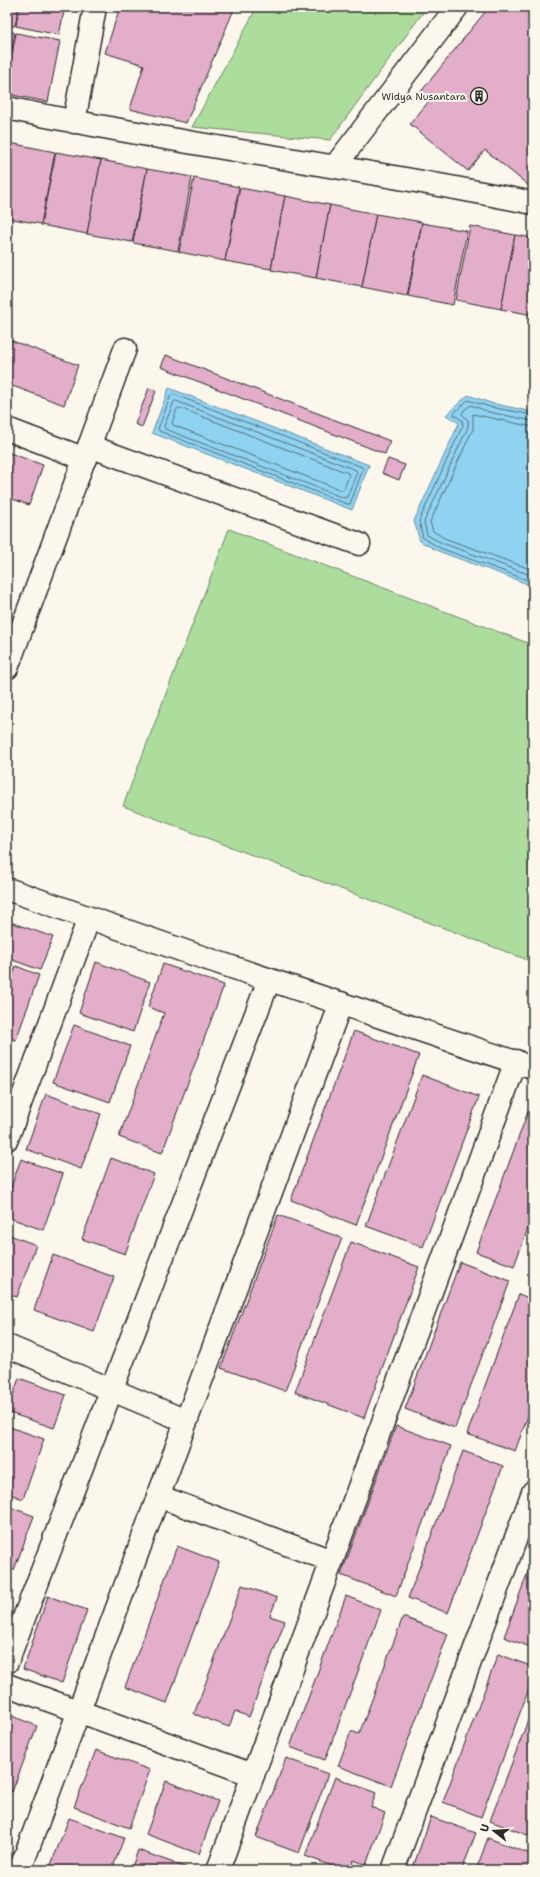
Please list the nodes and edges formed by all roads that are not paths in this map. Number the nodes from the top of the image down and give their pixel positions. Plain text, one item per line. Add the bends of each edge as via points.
1 (95, 7) edge
2 (457, 7) edge
3 (7, 108) edge
4 (74, 122) junction
5 (335, 166) junction
6 (533, 203) edge
7 (126, 348) dead end
8 (7, 429) edge
9 (87, 452) junction
10 (359, 544) dead end
11 (11, 643) edge
12 (7, 668) edge
13 (7, 889) edge
14 (89, 918) junction
15 (269, 980) junction
16 (340, 1003) junction
17 (524, 1064) edge
18 (7, 1139) edge
19 (7, 1346) edge
20 (112, 1390) junction
21 (186, 1421) junction
22 (533, 1492) edge
23 (158, 1496) junction
24 (332, 1560) junction
25 (7, 1662) edge
26 (7, 1685) edge
27 (79, 1712) junction
28 (253, 1775) junction
29 (20, 1870) edge
30 (218, 1870) edge
31 (393, 1870) edge

1 - 4 street
2 - 5 street
3 - 4 street
4 - 5 street
5 - 6 street
7 - 9 street
8 - 9 street
9 - 10 street
9 - 11 street
11 - 12 street
13 - 14 street
14 - 15 street
14 - 18 street
15 - 16 street
15 - 20 street
16 - 17 street
16 - 21 street
17 - 24 street
19 - 20 street
20 - 21 street
20 - 25 street
21 - 23 street
22 - 31 street
23 - 24 street
23 - 27 street
24 - 28 street
26 - 27 street
27 - 28 street
27 - 29 street
28 - 30 street

